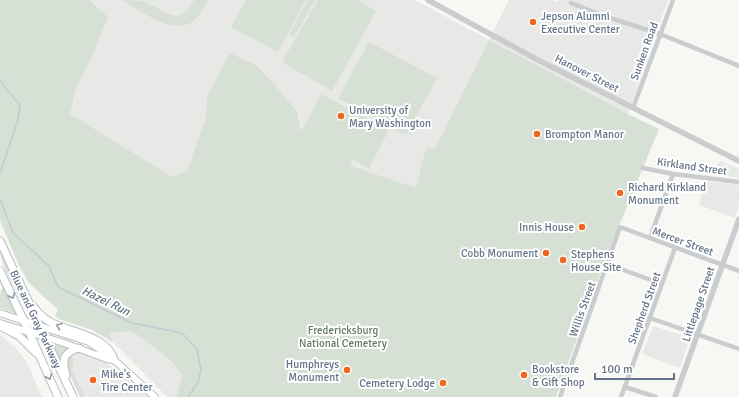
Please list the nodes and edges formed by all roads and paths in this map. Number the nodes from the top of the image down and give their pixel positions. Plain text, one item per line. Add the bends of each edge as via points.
1 (428, 0) edge
2 (673, 0) edge
3 (571, 3) dead end
4 (660, 34) junction
5 (739, 66) edge
6 (633, 108) junction
7 (739, 161) edge
8 (643, 168) dead end
9 (673, 174) junction
10 (739, 182) edge
11 (739, 219) edge
12 (620, 227) joint
13 (650, 238) junction
14 (0, 241) edge
15 (675, 248) junction
16 (607, 264) junction
17 (722, 265) junction
18 (0, 271) edge
19 (739, 271) edge
20 (662, 284) junction
21 (27, 300) junction
22 (0, 313) edge
23 (650, 318) junction
24 (24, 321) junction
25 (0, 323) edge
26 (0, 326) edge
27 (41, 328) junction
28 (28, 331) junction
29 (698, 335) junction
30 (45, 337) junction
31 (79, 348) junction
32 (739, 349) edge
33 (40, 357) junction
34 (114, 360) junction
35 (625, 387) junction
36 (71, 394) edge
37 (58, 397) edge
38 (155, 397) edge
39 (560, 397) edge
40 (621, 397) edge
41 (656, 397) edge
42 (676, 397) edge

1 - 6 street, Hanover Street via 522,52
2 - 4 street, Sunken Road
3 - 4 street
4 - 5 street
4 - 6 street, Sunken Road
6 - 7 street, Hanover Street
8 - 9 street, Kirkland Street
9 - 10 street, Kirkland Street
9 - 13 street
11 - 17 street, Littlepage Street
12 - 13 street, Mercer Street
12 - 16 street, Willis Street
13 - 15 street, Mercer Street
14 - 21 highway, Blue and Gray Parkway
15 - 17 street, Mercer Street
15 - 20 street, Shepherd Street
16 - 20 street
16 - 39 street, Willis Street
17 - 19 street, Mercer Street
17 - 29 street, Littlepage Street
18 -> 24 highway, Blue and Gray Parkway
20 - 23 street, Shepherd Street
21 - 27 highway, Blue and Gray Parkway
34 -> 21 highway via 98,341 51,322
22 - 24 main road
23 - 29 street
23 - 35 street, Shepherd Street
24 - 27 main road
24 - 28 highway, Blue and Gray Parkway
25 - 28 main road
26 - 33 highway via 19,336
27 - 30 highway, Blue and Gray Parkway
27 - 34 main road via 89,342
28 - 30 main road
28 - 33 highway, Blue and Gray Parkway
29 - 32 street
29 - 42 street, Littlepage Street
30 - 31 main road
30 - 36 highway, Blue and Gray Parkway
31 - 34 main road
31 - 36 highway via 69,352 63,364
33 -> 37 highway, Blue and Gray Parkway
34 - 38 main road
35 - 40 street, Shepherd Street
35 - 41 street

